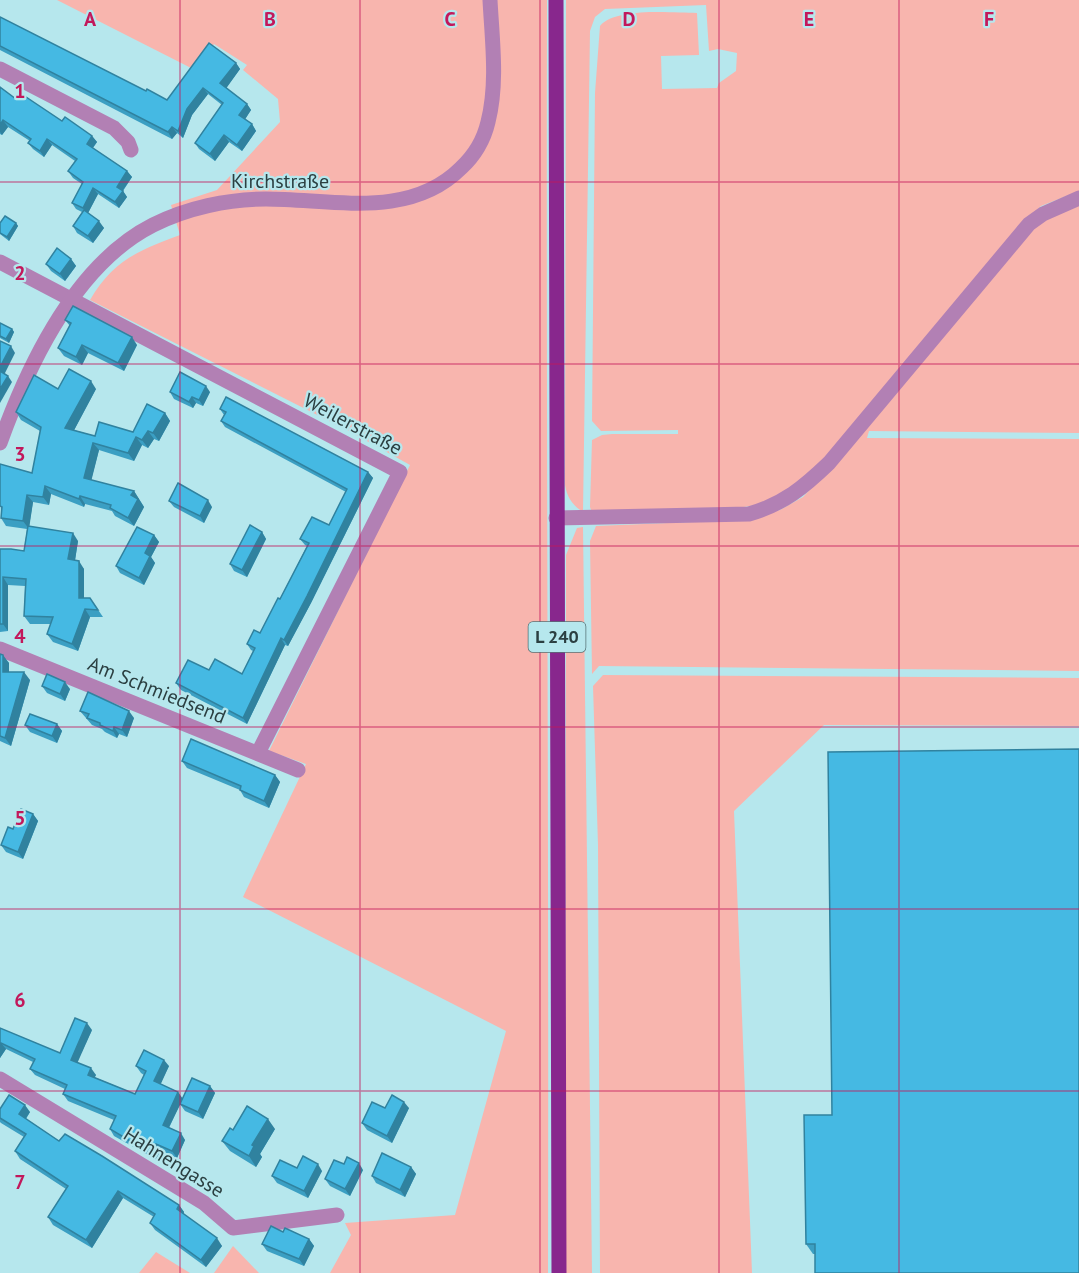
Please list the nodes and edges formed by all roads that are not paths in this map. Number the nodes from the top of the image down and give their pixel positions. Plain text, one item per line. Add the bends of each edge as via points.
1 (490, 0) edge
2 (556, 0) edge
3 (0, 69) edge
4 (131, 150) dead end
5 (1079, 198) edge
6 (0, 262) edge
7 (72, 299) junction
8 (0, 443) edge
9 (556, 518) junction
10 (0, 649) edge
11 (258, 753) junction
12 (298, 770) dead end
13 (0, 1080) edge
14 (337, 1215) dead end
15 (559, 1273) edge

1 - 7 street, Kirchstraße via 492,88 488,122 468,162 452,178 418,196 391,201 265,199 199,208 153,225 114,250
2 - 9 main road, L 240
3 - 4 street via 114,128
5 - 9 street via 1029,224 829,463 791,498 749,514
6 - 7 street
7 - 8 street, Kirchstraße via 34,366
7 - 11 street, Weilerstraße via 400,472
9 - 15 main road, L 240
10 - 11 street, Am Schmiedsend
11 - 12 street, Am Schmiedsend
13 - 14 street, Hahnengasse via 204,1203 234,1228

